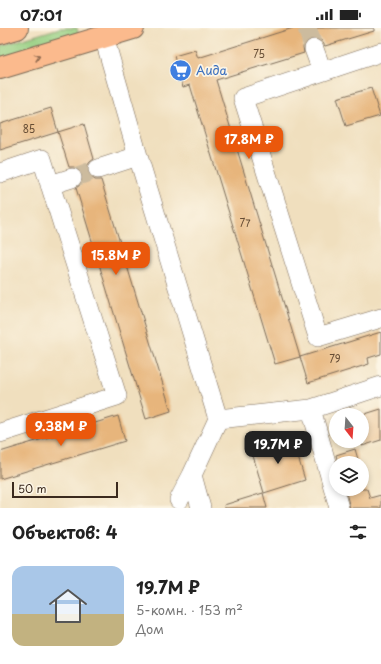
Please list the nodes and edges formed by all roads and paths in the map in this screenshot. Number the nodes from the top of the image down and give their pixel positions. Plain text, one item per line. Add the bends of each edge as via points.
1 (18, 28) edge
2 (133, 28) edge
3 (0, 33) edge
4 (102, 33) edge
5 (314, 49) tunnel mouth
6 (381, 52) edge
7 (0, 68) edge
8 (322, 71) junction
9 (138, 156) junction
10 (98, 170) tunnel mouth
11 (0, 173) edge
12 (72, 178) tunnel mouth
13 (50, 185) junction
14 (381, 318) edge
15 (381, 386) edge
16 (311, 409) junction
17 (218, 419) junction
18 (0, 433) edge
19 (192, 475) junction
20 (179, 500) dead end
21 (201, 508) edge
22 (339, 508) edge

1 - 3 main road
2 - 4 main road
7 -> 4 main road
4 - 9 lane
5 - 8 lane
6 - 8 lane
8 - 14 lane via 243,98 318,338
9 - 10 lane
9 - 17 lane
11 - 13 lane via 42,159
12 - 13 lane
13 - 18 lane via 117,396
15 - 16 lane
16 - 17 lane
16 - 22 lane
17 - 19 lane
19 - 20 lane
19 - 21 lane

